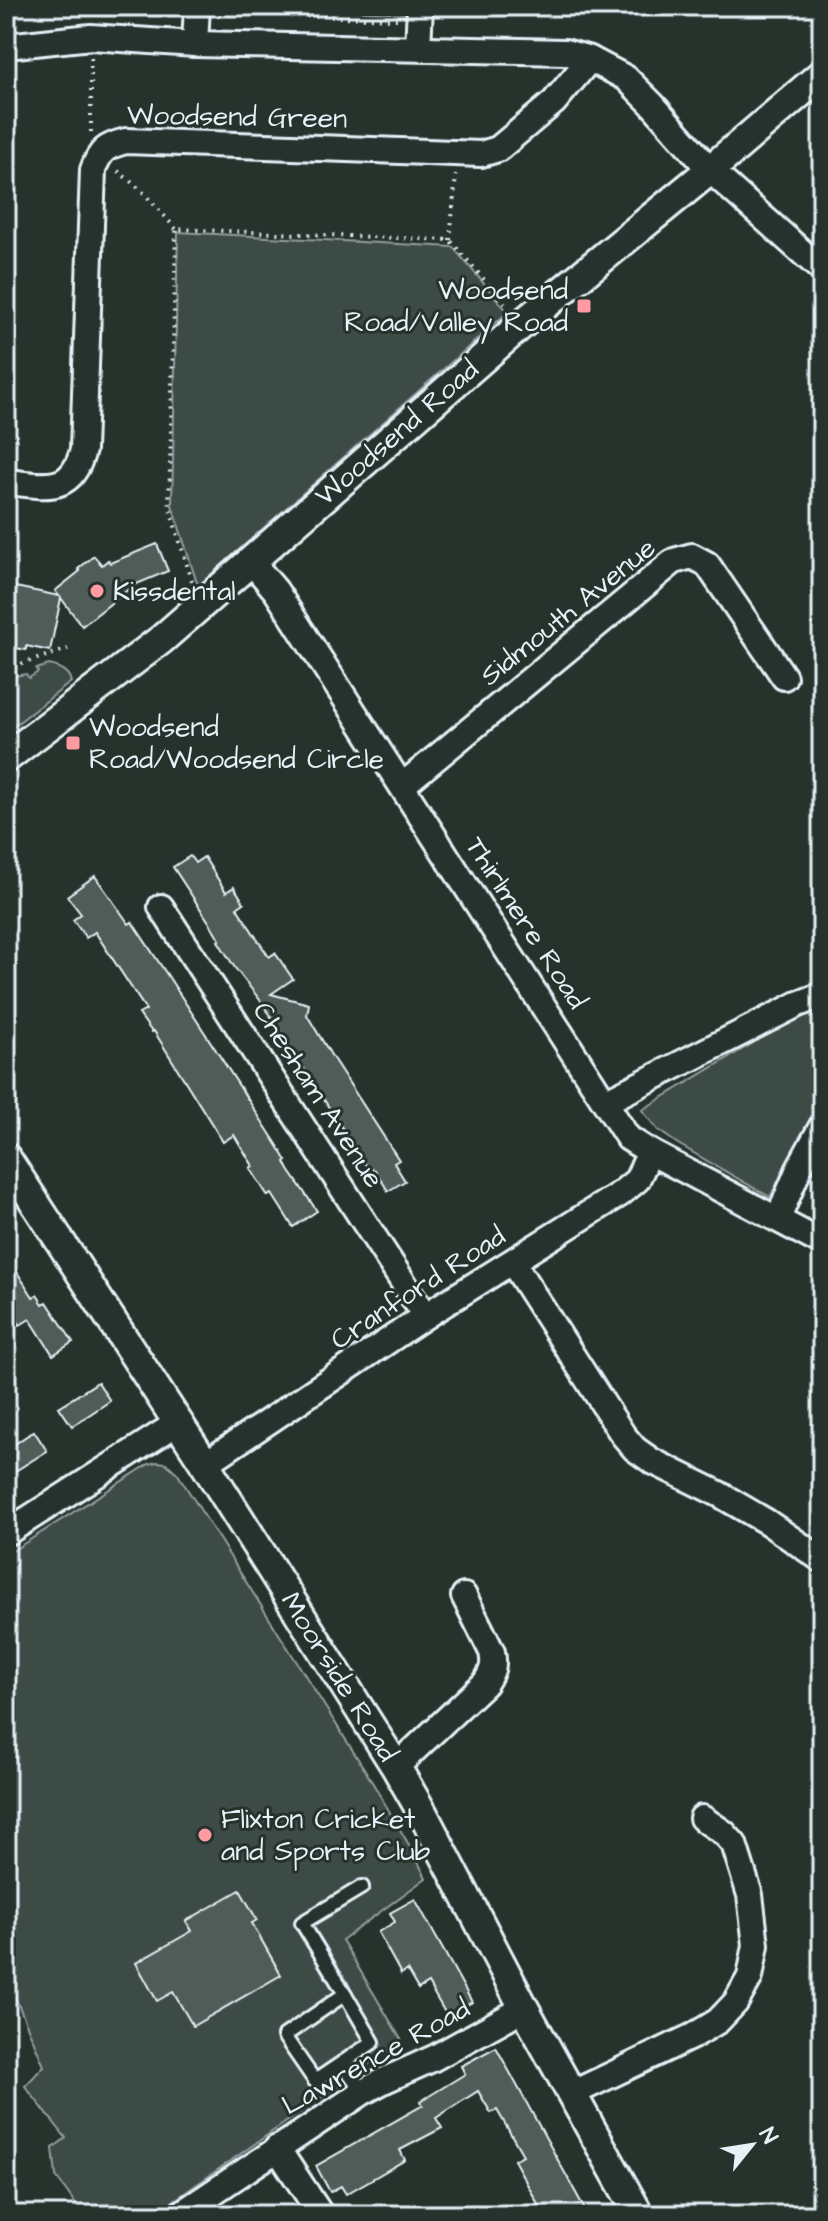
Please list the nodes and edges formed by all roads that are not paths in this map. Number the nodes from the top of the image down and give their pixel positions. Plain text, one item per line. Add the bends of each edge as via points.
1 (197, 9) edge
2 (420, 13) edge
3 (195, 44) junction
4 (6, 46) edge
5 (418, 48) junction
6 (590, 59) junction
7 (822, 74) edge
8 (710, 170) junction
9 (822, 270) edge
10 (6, 482) edge
11 (250, 560) junction
12 (784, 677) dead end
13 (6, 758) edge
14 (402, 786) junction
15 (161, 907) dead end
16 (822, 995) edge
17 (605, 1102) junction
18 (822, 1126) edge
19 (650, 1152) junction
20 (6, 1158) edge
21 (778, 1219) junction
22 (822, 1243) edge
23 (513, 1263) junction
24 (425, 1316) junction
25 (179, 1422) junction
26 (205, 1464) junction
27 (6, 1533) edge
28 (822, 1560) edge
29 (464, 1596) dead end
30 (396, 1767) junction
31 (702, 1818) dead end
32 (362, 1887) dead end
33 (345, 1994) junction
34 (524, 2008) junction
35 (342, 2063) junction
36 (363, 2092) junction
37 (571, 2094) junction
38 (277, 2148) junction
39 (179, 2215) edge
40 (321, 2215) edge
41 (639, 2215) edge

1 - 3 street
2 - 5 street
3 - 4 street via 91,37
3 - 5 street
5 - 6 street via 565,52
6 - 8 street via 626,78
6 - 10 street, Woodsend Green via 554,102 498,149 481,154 126,141 98,155 93,170 80,463 70,478 55,486
7 - 8 street, Woodsend Road
8 - 9 street
8 - 11 street, Woodsend Road via 522,324
11 - 13 street, Woodsend Road via 162,639
11 - 14 street, Thirlmere Road via 276,591
12 - 14 street, Sidmouth Avenue via 707,564 692,556 674,561
14 - 17 street, Thirlmere Road
15 - 24 street, Chesham Avenue
16 - 17 street
17 - 19 street, Thirlmere Road via 628,1138
18 - 21 street
19 - 21 street, Thirlmere Road
19 - 23 street, Cranford Road via 637,1180 620,1194
20 - 25 street, Moorside Road
21 - 22 street, Thirlmere Road
23 - 24 street, Cranford Road
23 - 28 street via 635,1449 767,1522
24 - 26 street, Cranford Road
25 - 26 street, Moorside Road
25 - 27 street
26 - 30 street, Moorside Road
29 - 30 street via 492,1652 493,1670
30 - 34 street, Moorside Road
31 - 37 street via 734,1844 750,1895 756,1945 750,1977 718,2021
32 - 33 lane via 302,1923
33 - 35 lane via 373,2042
33 - 35 lane via 284,2036 315,2081
34 - 36 street, Lawrence Road
34 - 37 street, Moorside Road
35 - 36 lane
36 - 38 street, Lawrence Road
37 - 41 street, Moorside Road
38 - 39 street, Lawrence Road
38 - 40 street

